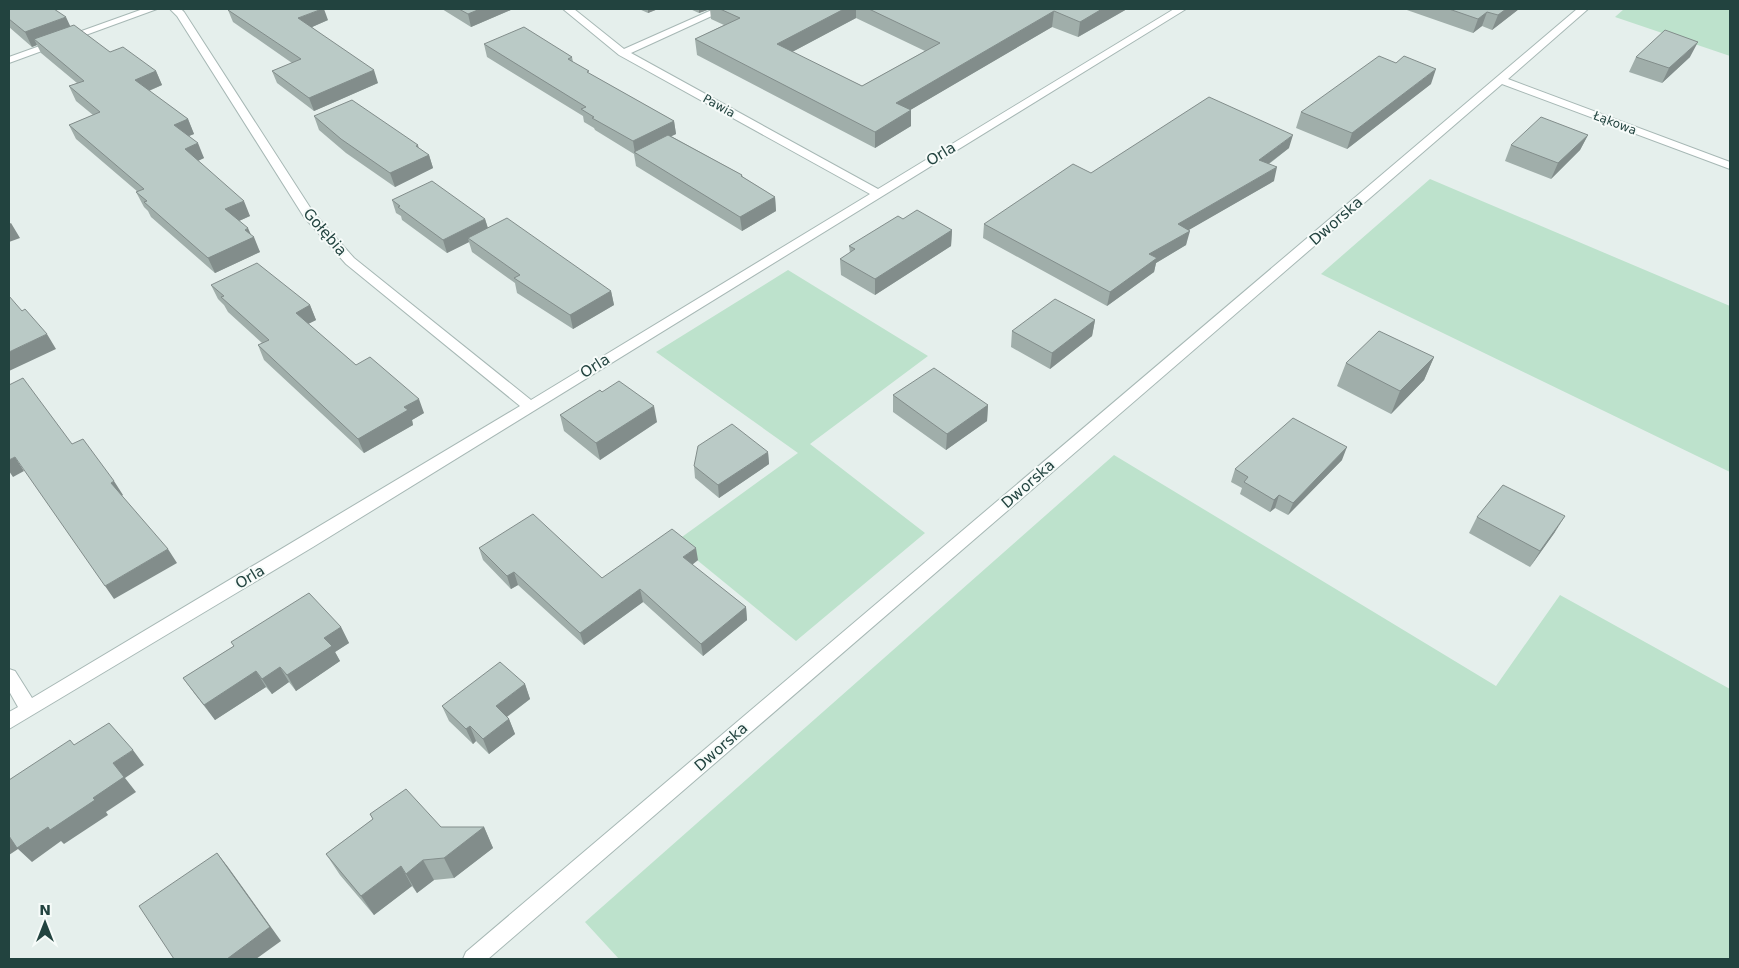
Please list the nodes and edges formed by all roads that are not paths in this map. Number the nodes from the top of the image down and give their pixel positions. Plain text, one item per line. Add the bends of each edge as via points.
1 (152, 9) edge
2 (175, 9) edge
3 (568, 9) edge
4 (722, 9) edge
5 (1181, 9) edge
6 (1583, 9) edge
7 (623, 53) junction
8 (9, 60) edge
9 (1501, 80) junction
10 (1730, 166) edge
11 (877, 193) junction
12 (529, 406) junction
13 (9, 676) edge
14 (28, 709) junction
15 (9, 721) edge
16 (473, 959) edge

1 - 8 street
2 - 12 street, Gołębia via 308,214 327,237 350,261
3 - 7 street, Pawia
4 - 7 street
5 - 11 street, Orla
6 - 9 street, Dworska
7 - 11 street, Pawia
9 - 10 street, Łąkowa
9 - 16 street, Dworska
11 - 12 street, Orla
12 - 14 street, Orla
13 - 14 street
14 - 15 street, Orla

